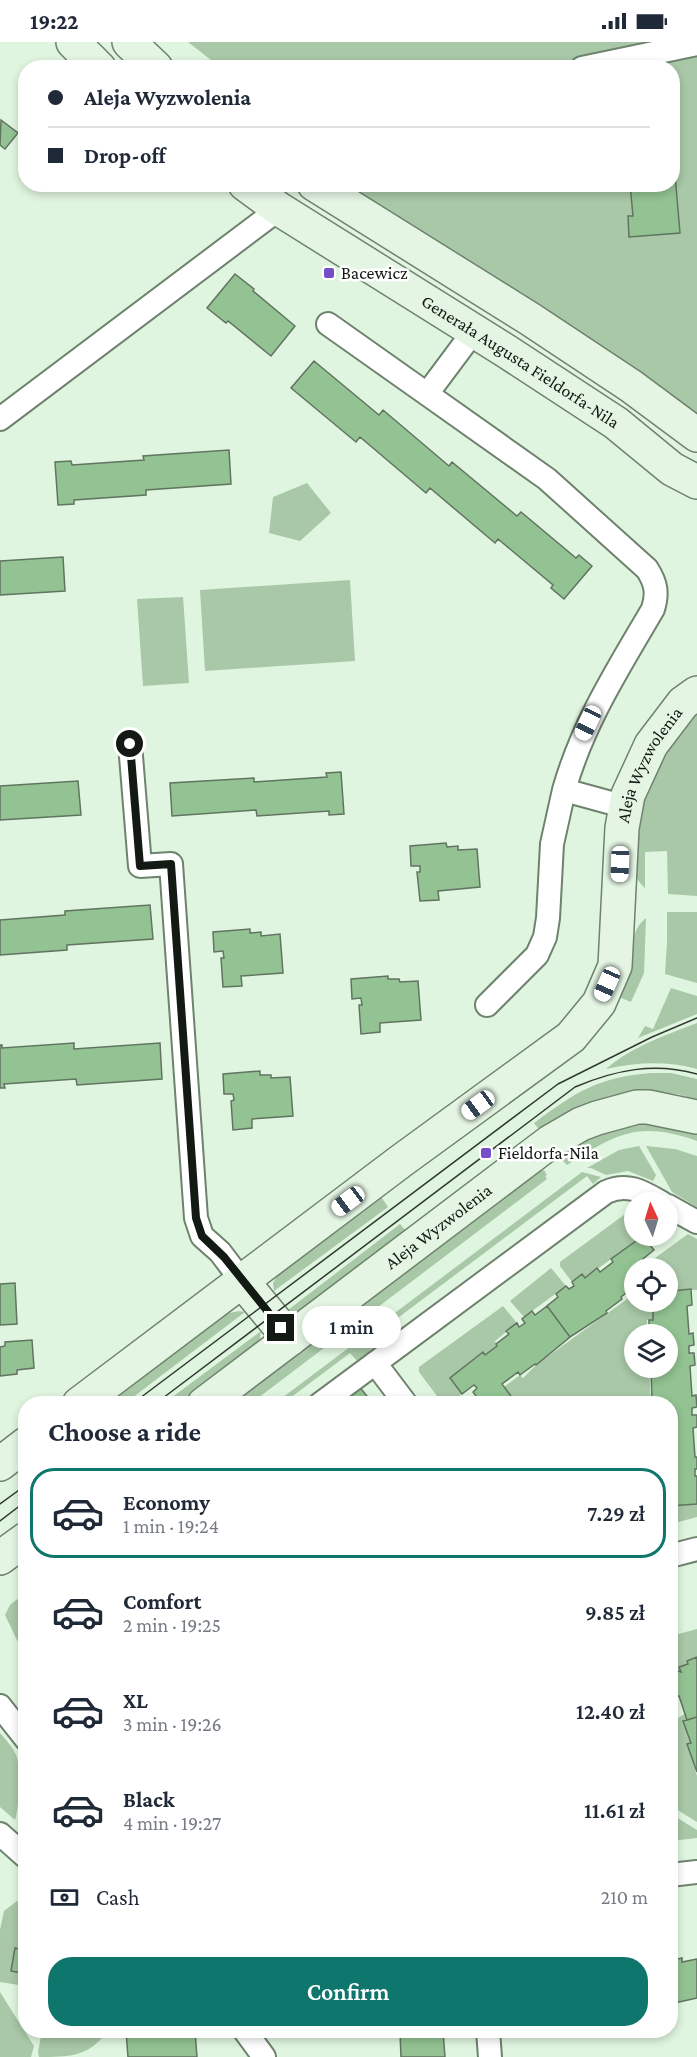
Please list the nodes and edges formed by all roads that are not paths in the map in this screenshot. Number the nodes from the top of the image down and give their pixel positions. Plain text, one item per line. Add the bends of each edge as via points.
1 (73, 42) edge
2 (129, 42) edge
3 (697, 44) edge
4 (91, 60) edge
5 (148, 60) edge
6 (620, 60) edge
7 (256, 192) edge
8 (327, 192) edge
9 (279, 209) junction
10 (328, 324) dead end
11 (474, 331) junction
12 (427, 394) junction
13 (0, 419) edge
14 (697, 435) edge
15 (685, 476) edge
16 (697, 504) edge
17 (697, 693) edge
18 (130, 744) dead end
19 (564, 790) junction
20 (626, 807) junction
21 (487, 1005) dead end
22 (697, 1117) edge
23 (643, 1192) edge
24 (678, 1212) edge
25 (697, 1222) edge
26 (242, 1281) junction
27 (290, 1339) junction
28 (375, 1363) junction
29 (90, 1396) edge
30 (215, 1396) edge
31 (331, 1396) edge
32 (400, 1396) edge
33 (18, 1450) edge
34 (0, 1464) edge
35 (18, 1545) edge
36 (697, 1549) edge
37 (678, 1554) edge
38 (0, 1558) edge
39 (0, 1706) edge
40 (18, 1729) edge
41 (0, 1834) edge
42 (18, 1850) edge
43 (697, 1872) edge
44 (678, 1874) edge
45 (250, 2038) edge
46 (489, 2038) edge
47 (264, 2057) edge
48 (490, 2057) edge

1 - 4 main road
2 - 5 main road
3 - 6 street
7 - 9 main road, Generała Augusta Fieldorfa-Nila
8 - 14 main road via 530,319
9 - 11 main road, Generała Augusta Fieldorfa-Nila
9 - 13 street
10 - 12 street
11 - 12 street
11 - 15 main road, Generała Augusta Fieldorfa-Nila via 616,423
12 - 19 street via 547,479 654,580 657,596 653,609 595,709
15 - 16 main road, Generała Augusta Fieldorfa-Nila
17 - 20 main road, Aleja Wyzwolenia via 683,703 651,745
18 - 26 street via 140,866 171,864 196,1218 202,1236
19 - 20 street
19 - 21 street via 552,844 544,937 537,955
20 - 26 main road, Aleja Wyzwolenia via 615,966 599,1003 571,1037
22 - 27 main road, Aleja Wyzwolenia via 638,1107 581,1125 550,1142
23 - 28 street via 629,1187 606,1192
24 - 25 street
26 - 27 main road
26 - 29 main road, Aleja Wyzwolenia
27 - 30 main road, Aleja Wyzwolenia
28 - 31 street
28 - 32 street
33 - 34 main road
35 - 38 main road
36 - 37 street
39 - 40 street
41 - 42 street
43 - 44 street
45 - 47 street
46 - 48 street

